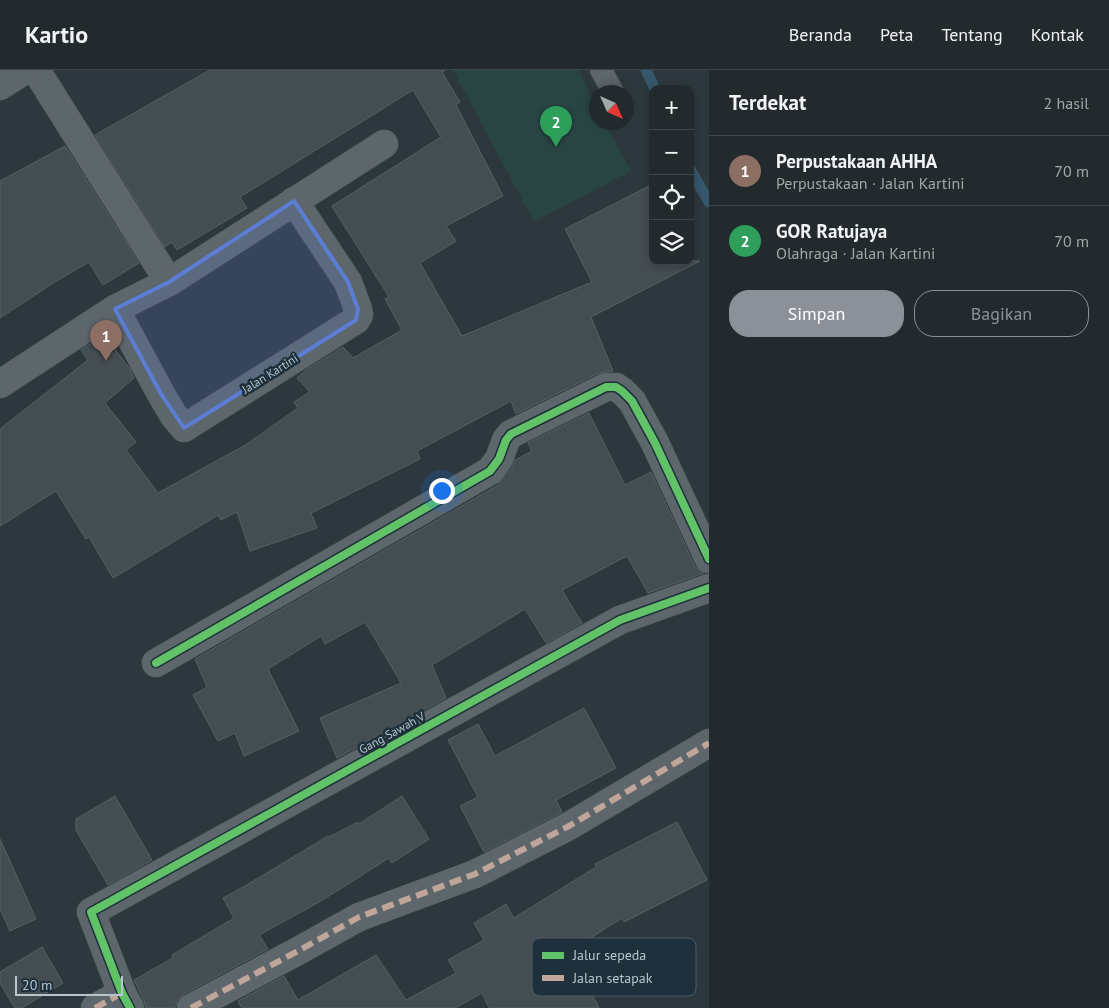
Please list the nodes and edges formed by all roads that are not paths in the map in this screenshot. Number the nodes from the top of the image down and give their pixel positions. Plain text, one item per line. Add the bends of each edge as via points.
1 (25, 70) edge
2 (36, 70) edge
3 (601, 70) edge
4 (609, 85) edge
5 (0, 86) edge
6 (384, 144) dead end
7 (294, 201) junction
8 (170, 282) junction
9 (115, 309) junction
10 (0, 384) edge
11 (709, 559) edge
12 (709, 588) edge
13 (156, 663) dead end
14 (709, 743) edge
15 (126, 1001) edge
16 (95, 1008) edge
17 (191, 1008) edge

1 - 5 street
2 - 8 street
3 - 4 lane
6 - 7 street
7 - 8 street
7 - 9 street, Jalan Kartini via 348,282 359,315 356,320 184,428 161,394
8 - 9 street
9 - 10 street
11 - 13 street via 656,443 632,401 616,387 606,387 511,434 490,471
12 - 15 street, Gang Sawah V via 620,620 92,912
14 - 17 street via 569,826 475,874 359,917
15 - 16 street

